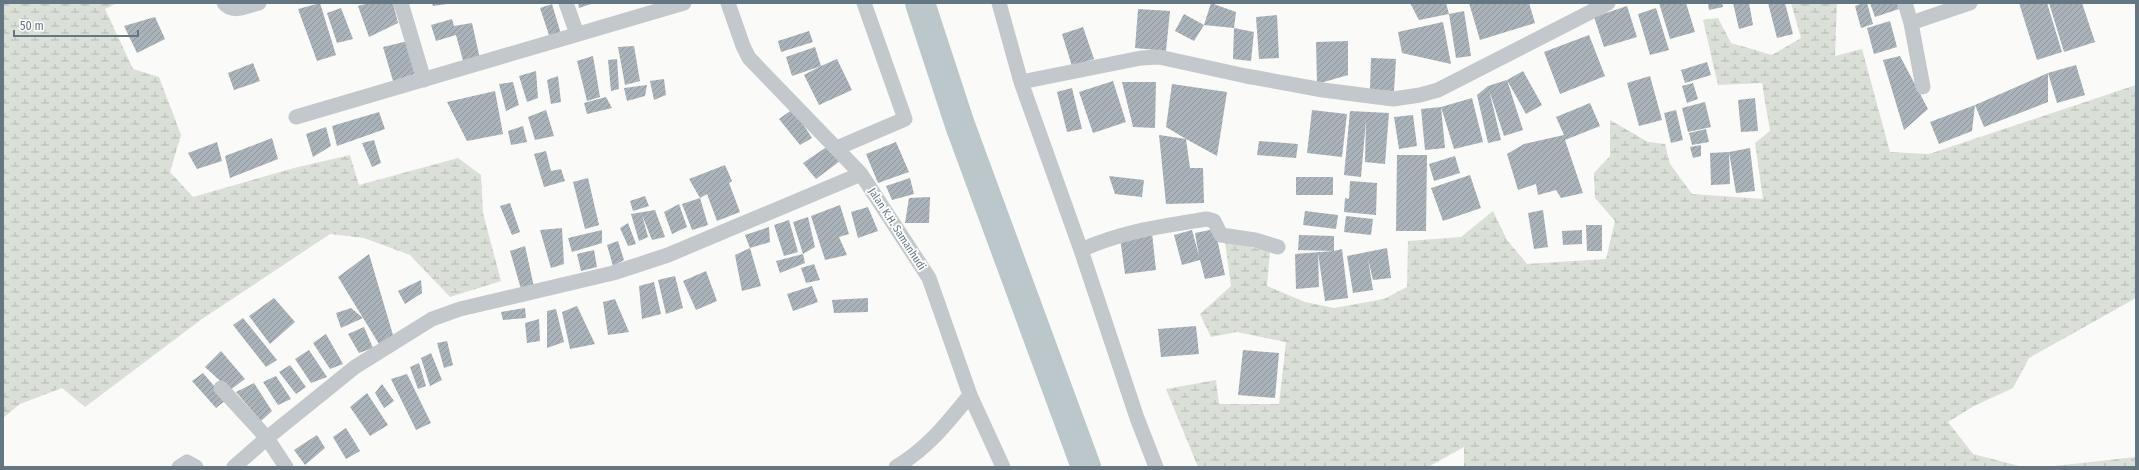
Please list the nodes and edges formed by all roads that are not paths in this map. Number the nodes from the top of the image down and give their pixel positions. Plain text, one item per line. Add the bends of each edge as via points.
1 (224, 3) edge
2 (259, 3) edge
3 (401, 3) edge
4 (566, 3) edge
5 (684, 3) edge
6 (728, 3) edge
7 (864, 3) edge
8 (999, 3) edge
9 (1608, 3) edge
10 (1905, 3) edge
11 (1970, 3) edge
12 (1911, 23) junction
13 (577, 34) junction
14 (424, 80) junction
15 (1021, 82) junction
16 (1923, 87) dead end
17 (296, 117) dead end
18 (837, 148) junction
19 (861, 174) junction
20 (1278, 247) dead end
21 (1081, 250) junction
22 (221, 388) dead end
23 (970, 395) junction
24 (267, 438) junction
25 (179, 467) edge
26 (196, 467) edge
27 (234, 467) edge
28 (286, 467) edge
29 (896, 467) edge
30 (1003, 467) edge
31 (1156, 467) edge

1 - 2 street via 231,9 236,9
3 - 14 street
4 - 13 street
5 - 13 street
6 - 18 street, Jalan K.H. Samanhudi via 749,58
7 - 18 street via 905,119
8 - 15 street
9 - 15 street via 1438,90 1408,98 1393,99 1323,90 1159,57 1141,58
10 - 12 street
11 - 12 street
12 - 16 street
13 - 14 street
14 - 17 street
15 - 21 street
18 - 19 street, Jalan K.H. Samanhudi
19 - 23 street, Jalan K.H. Samanhudi via 929,278
19 - 24 street via 668,255 613,273 432,319 355,367
20 - 21 street via 1256,240 1221,235 1212,219 1162,225 1103,240
21 - 31 street
22 - 24 street
23 - 29 street via 929,443 912,458
23 - 30 street, Jalan K.H. Samanhudi
24 - 27 street
24 - 28 street
25 - 26 street via 187,462

